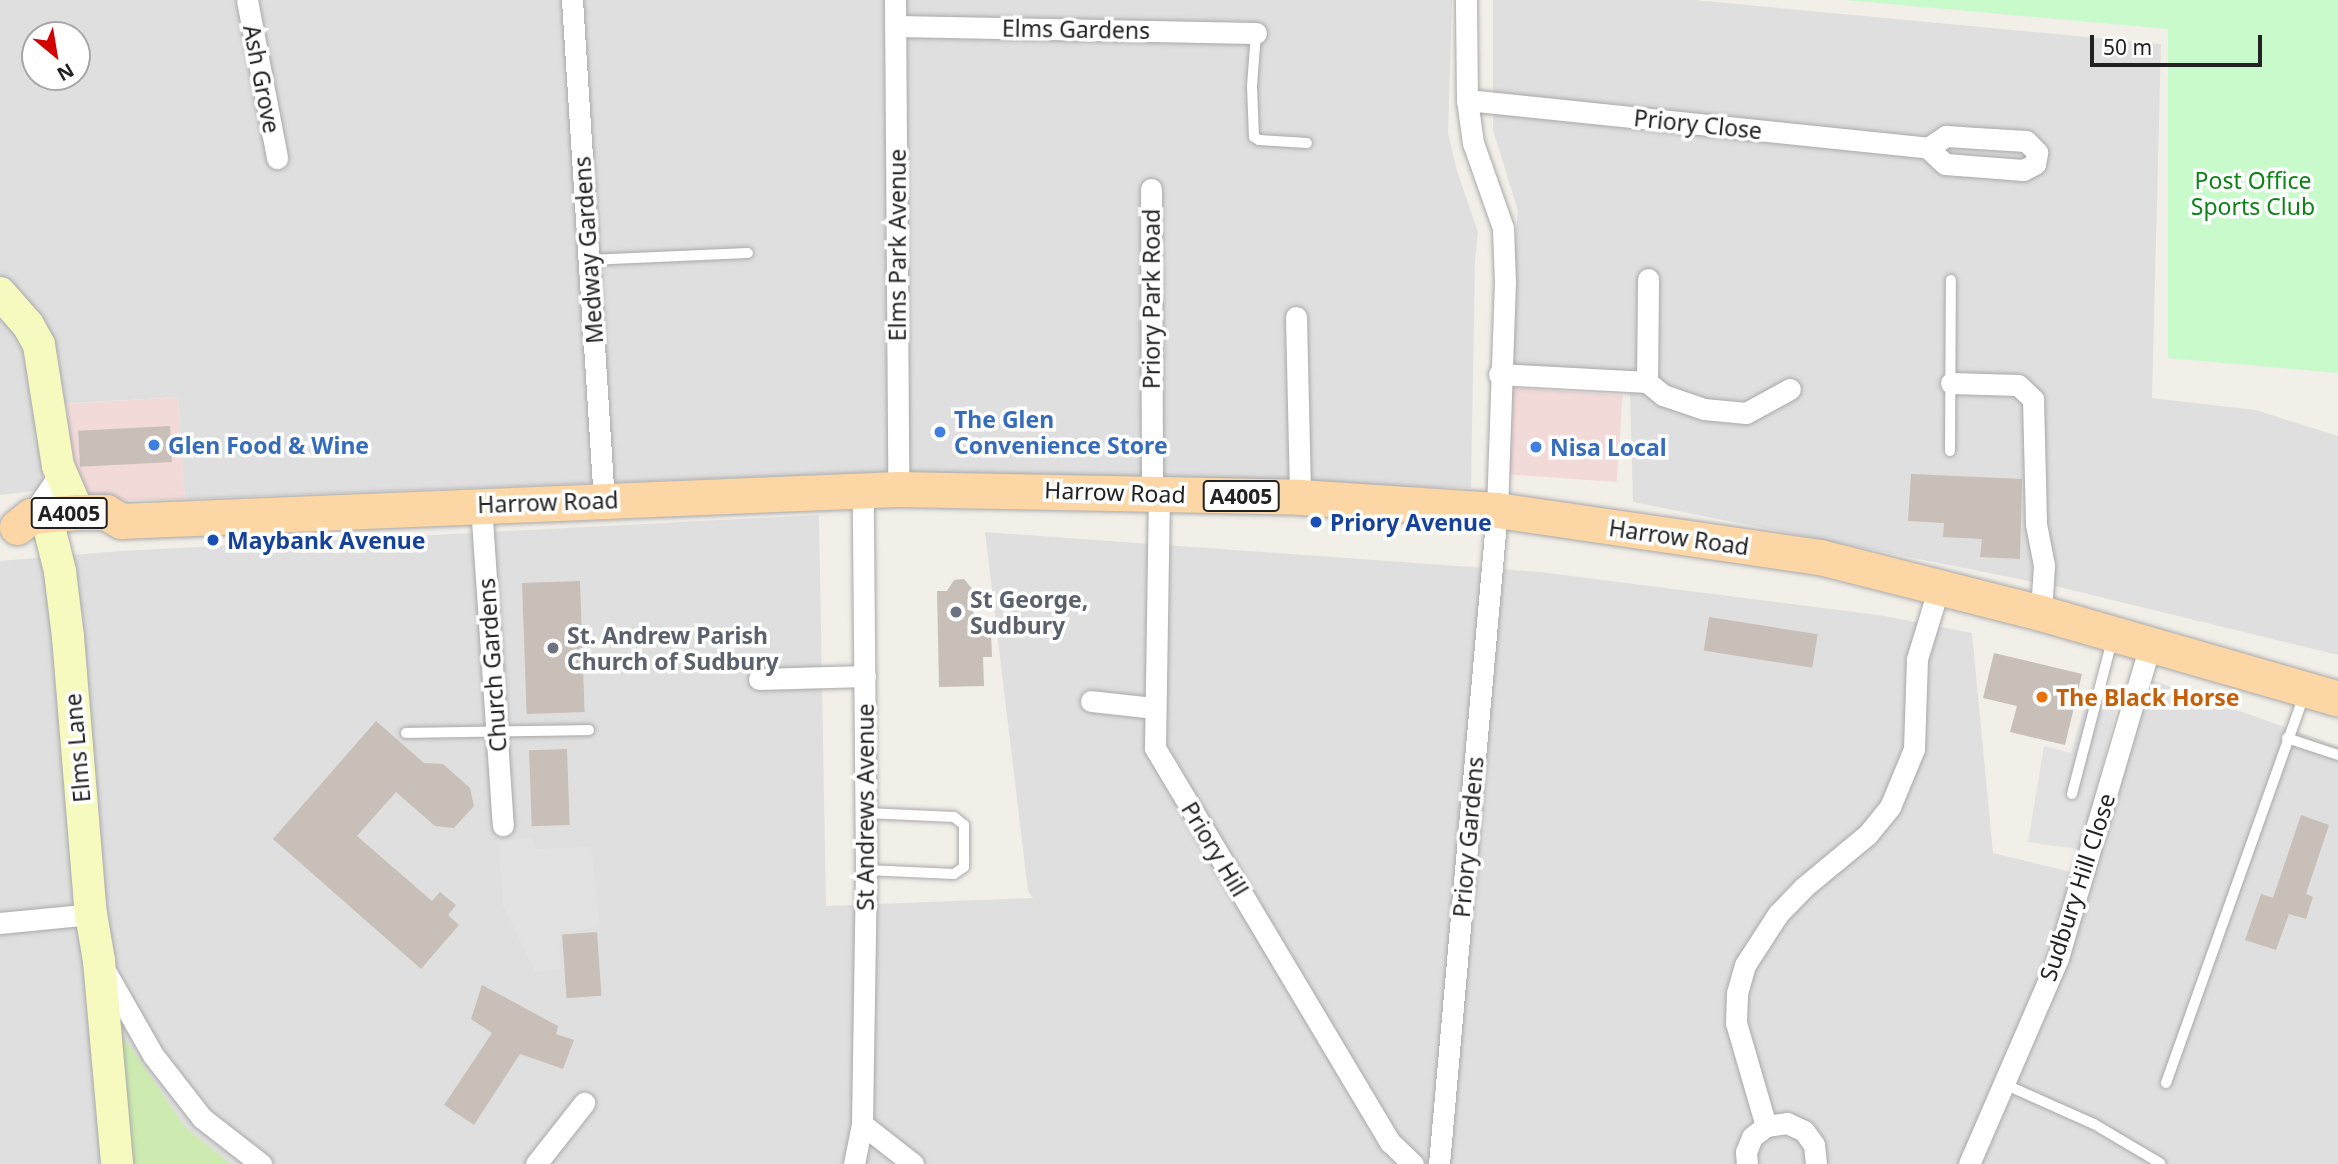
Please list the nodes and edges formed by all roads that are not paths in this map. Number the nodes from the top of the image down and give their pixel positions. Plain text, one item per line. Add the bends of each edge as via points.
1 (247, 0) edge
2 (572, 0) edge
3 (895, 0) edge
4 (1466, 0) edge
5 (895, 26) junction
6 (1256, 33) joint
7 (1467, 100) junction
8 (1307, 143) dead end
9 (1928, 148) dead end
10 (277, 158) dead end
11 (1151, 189) dead end
12 (748, 253) dead end
13 (588, 261) junction
14 (1648, 279) dead end
15 (1951, 280) dead end
16 (0, 293) edge
17 (0, 310) edge
18 (1296, 317) dead end
19 (27, 325) junction
20 (1499, 374) junction
21 (1647, 382) junction
22 (1951, 383) junction
23 (1790, 389) dead end
24 (1950, 451) dead end
25 (58, 466) junction
26 (898, 489) junction
27 (863, 490) junction
28 (1156, 493) junction
29 (1300, 497) junction
30 (604, 501) junction
31 (481, 505) junction
32 (1497, 510) junction
33 (78, 512) junction
34 (121, 521) junction
35 (25, 527) edge
36 (1939, 587) junction
37 (2041, 613) junction
38 (2114, 634) junction
39 (2151, 643) junction
40 (865, 676) junction
41 (759, 679) dead end
42 (2322, 694) edge
43 (1091, 701) dead end
44 (1154, 708) junction
45 (496, 729) junction
46 (589, 730) dead end
47 (406, 733) dead end
48 (2287, 738) junction
49 (2338, 755) edge
50 (2072, 794) dead end
51 (866, 813) junction
52 (503, 825) dead end
53 (866, 870) junction
54 (90, 914) junction
55 (0, 923) edge
56 (99, 961) junction
57 (2166, 1083) dead end
58 (2004, 1084) junction
59 (584, 1103) dead end
60 (862, 1124) junction
61 (1766, 1126) junction
62 (2160, 1163) edge
63 (117, 1164) edge
64 (261, 1164) edge
65 (536, 1164) edge
66 (854, 1164) edge
67 (913, 1164) edge
68 (1413, 1164) edge
69 (1439, 1164) edge
70 (1747, 1164) edge
71 (1816, 1164) edge
72 (1969, 1164) edge

1 - 10 street, Ash Grove
2 - 13 street, Medway Gardens
3 - 5 street, Elms Park Avenue
4 - 7 street
5 - 6 street, Elms Gardens
5 - 26 street, Elms Park Avenue
6 - 8 lane via 1254,137
7 - 9 street, Priory Close
7 - 20 street via 1473,143 1503,228 1505,283
11 - 28 street, Priory Park Road
12 - 13 lane
13 - 30 street, Medway Gardens
14 - 21 street
15 - 22 lane
16 - 19 street
17 - 19 lane
18 - 29 street
19 - 25 street via 39,345 44,367
20 - 21 street
20 - 32 street
21 - 23 street via 1663,395 1704,409 1746,413
22 - 24 lane
22 - 37 street via 2018,385 2033,398 2036,524 2044,565
25 - 33 street
25 - 35 street via 55,481
26 - 27 main road, Harrow Road / A4005
26 - 28 main road, Harrow Road / A4005
27 - 30 main road, Harrow Road / A4005
27 - 40 street, St Andrews Avenue
28 - 29 main road, Harrow Road / A4005
28 - 44 street, Priory Hill
29 - 32 main road, Harrow Road / A4005
30 - 31 main road, Harrow Road / A4005
31 - 34 main road, Harrow Road / A4005
31 - 45 street, Church Gardens
32 - 36 main road, Harrow Road / A4005 via 1820,557
32 - 69 street, Priory Gardens
33 - 34 main road, Harrow Road / A4005 via 106,512
33 - 35 main road, Harrow Road / A4005
34 - 35 main road, Harrow Road / A4005 via 108,533
35 - 54 street, Elms Lane via 60,572
36 - 37 main road, Harrow Road / A4005
36 - 61 street via 1917,659 1914,749 1890,807 1868,834 1778,914 1745,965 1737,993 1736,1023
37 - 38 main road, Harrow Road / A4005
38 - 39 main road, Harrow Road / A4005
38 - 50 lane
39 - 42 main road, Harrow Road / A4005
39 - 58 street, Sudbury Hill Close via 2058,958
40 - 41 street
40 - 51 street, St Andrews Avenue
42 - 48 lane
43 - 44 street
44 - 68 street, Priory Hill via 1155,748 1390,1142
45 - 46 lane
45 - 47 lane
45 - 52 street, Church Gardens
48 - 49 lane
48 - 57 lane
51 - 53 street, St Andrews Avenue
51 - 53 lane via 954,817 964,825 964,867 954,874
53 - 60 street, St Andrews Avenue
54 - 55 street
54 - 56 street, Elms Lane
56 - 63 street, Elms Lane
56 - 64 street, Elms Lane via 153,1055 202,1118
58 - 62 lane via 2094,1124
58 - 72 street, Sudbury Hill Close
59 - 65 street
60 - 66 street, St Andrews Avenue
60 - 67 street
61 - 70 street via 1752,1137
61 - 71 street via 1787,1123 1804,1131 1814,1144

